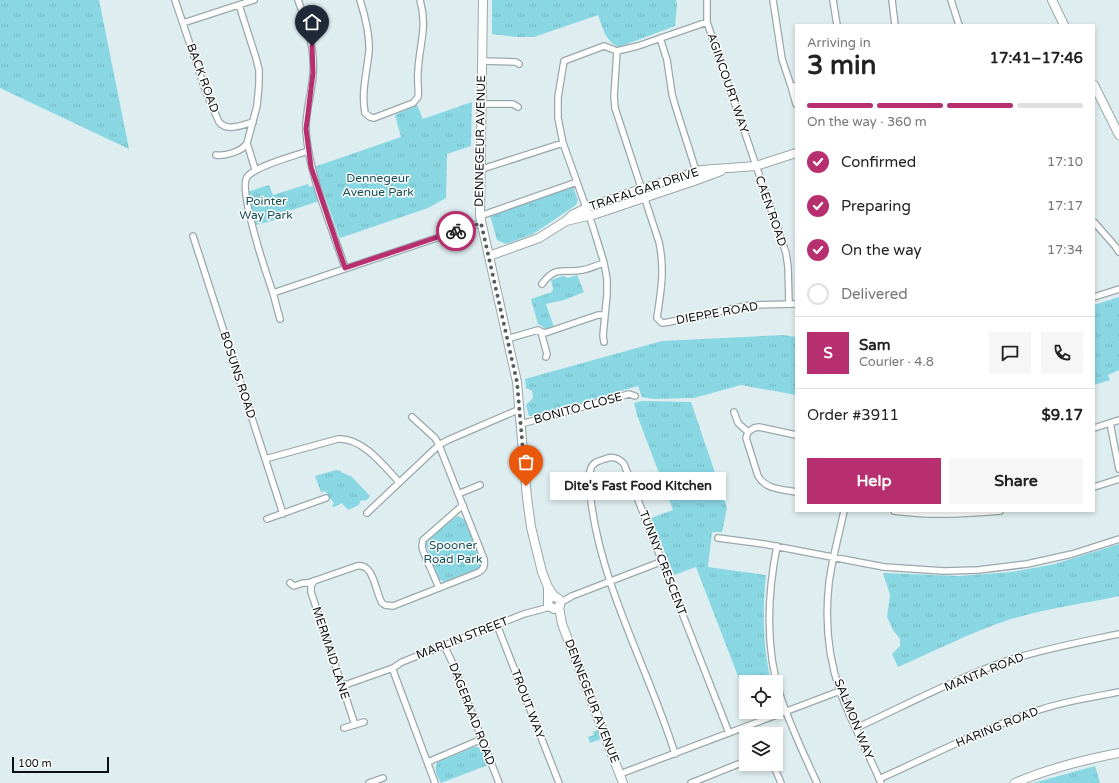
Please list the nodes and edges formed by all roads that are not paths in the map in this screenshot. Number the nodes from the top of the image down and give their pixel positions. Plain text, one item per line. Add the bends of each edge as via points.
1 (175, 0) edge
2 (254, 0) edge
3 (298, 0) edge
4 (360, 0) edge
5 (420, 0) edge
6 (483, 0) edge
7 (707, 0) edge
8 (773, 0) edge
9 (833, 0) edge
10 (892, 0) edge
11 (951, 0) edge
12 (1052, 0) edge
13 (239, 5) junction
14 (707, 22) junction
15 (183, 23) junction
16 (837, 24) edge
17 (896, 24) edge
18 (959, 24) edge
19 (1064, 24) edge
20 (660, 38) junction
21 (617, 51) junction
22 (482, 61) junction
23 (519, 64) dead end
24 (793, 86) edge
25 (1095, 87) edge
26 (795, 98) edge
27 (480, 104) junction
28 (518, 107) dead end
29 (253, 122) junction
30 (1119, 135) edge
31 (247, 143) junction
32 (563, 143) junction
33 (308, 151) junction
34 (795, 153) edge
35 (216, 155) dead end
36 (756, 166) junction
37 (256, 169) junction
38 (726, 169) junction
39 (479, 170) junction
40 (696, 171) junction
41 (577, 182) junction
42 (641, 189) junction
43 (644, 198) junction
44 (587, 212) junction
45 (480, 219) junction
46 (1095, 223) edge
47 (193, 236) dead end
48 (1119, 252) edge
49 (489, 256) junction
50 (604, 263) junction
51 (345, 268) junction
52 (542, 284) dead end
53 (1119, 289) edge
54 (273, 293) junction
55 (1095, 297) edge
56 (789, 304) junction
57 (795, 304) edge
58 (605, 315) junction
59 (280, 319) dead end
60 (541, 332) junction
61 (507, 339) junction
62 (604, 342) dead end
63 (546, 357) dead end
64 (635, 396) dead end
65 (520, 409) junction
66 (734, 412) dead end
67 (412, 417) dead end
68 (1119, 420) edge
69 (1110, 423) junction
70 (521, 424) junction
71 (1095, 428) edge
72 (748, 432) junction
73 (795, 435) edge
74 (439, 445) junction
75 (265, 459) junction
76 (1119, 469) edge
77 (1119, 479) edge
78 (399, 482) junction
79 (480, 485) dead end
80 (1095, 487) edge
81 (795, 492) edge
82 (458, 494) junction
83 (326, 498) dead end
84 (463, 505) junction
85 (844, 512) edge
86 (904, 512) edge
87 (987, 512) edge
88 (367, 513) dead end
89 (283, 514) junction
90 (267, 519) dead end
91 (718, 538) dead end
92 (1119, 539) edge
93 (777, 546) junction
94 (834, 558) junction
95 (663, 561) junction
96 (314, 581) junction
97 (610, 581) junction
98 (290, 583) dead end
99 (439, 588) junction
100 (554, 603) junction
101 (497, 625) junction
102 (1119, 634) edge
103 (444, 645) junction
104 (393, 668) junction
105 (342, 686) junction
106 (840, 691) junction
107 (1119, 692) edge
108 (786, 711) junction
109 (364, 722) dead end
110 (355, 725) junction
111 (344, 728) dead end
112 (856, 728) junction
113 (729, 733) junction
114 (482, 739) junction
115 (1119, 753) edge
116 (675, 754) junction
117 (428, 762) junction
118 (739, 765) edge
119 (776, 771) edge
120 (620, 774) junction
121 (383, 778) dead end
122 (880, 781) edge
123 (372, 783) edge
124 (435, 783) edge
125 (499, 783) edge
126 (559, 783) edge
127 (623, 783) edge
128 (691, 783) edge
129 (781, 783) edge
130 (817, 783) edge
131 (1015, 783) edge

1 - 15 street, BACK ROAD
2 - 13 street
3 - 33 street via 308,30 313,58 306,129
4 - 5 street via 367,27 369,50 363,106 364,113 370,118 413,103 418,98 418,72 424,28
6 - 22 street, DENNEGEUR AVENUE
7 - 14 street, AGINCOURT WAY
8 - 24 street via 782,59
9 - 16 street
10 - 17 street
11 - 18 street
12 - 19 street
13 - 15 street
13 - 29 street via 259,70 257,106
14 - 20 street
14 - 36 street, AGINCOURT WAY
15 - 29 street, BACK ROAD via 219,122 229,127
20 - 21 street
20 - 40 street via 667,60 675,105
21 - 32 street via 604,46 564,61 558,97 558,118
21 - 42 street via 615,108
22 - 23 street
22 - 27 street, DENNEGEUR AVENUE
24 - 26 street
25 - 30 street
27 - 28 street via 513,104
27 - 39 street, DENNEGEUR AVENUE
29 - 31 street
31 - 35 street via 242,149
31 - 37 street
32 - 39 street
32 - 41 street
33 - 37 street
33 - 51 street
34 - 36 street, TRAFALGAR DRIVE
36 - 38 street, TRAFALGAR DRIVE
36 - 56 street, CAEN ROAD via 786,253
37 - 54 street via 246,177 245,193 263,265
38 - 40 street, TRAFALGAR DRIVE via 709,168
38 - 43 street, TRAFALGAR DRIVE
39 - 45 street, DENNEGEUR AVENUE
40 - 42 street, TRAFALGAR DRIVE
41 - 44 street
41 - 45 street
42 - 43 street
42 - 44 street, TRAFALGAR DRIVE
43 - 44 street, TRAFALGAR DRIVE
43 - 56 street, DIEPPE ROAD via 659,242 663,266 657,318 662,323 742,306
44 - 49 street, TRAFALGAR DRIVE via 566,220 539,238
44 - 50 street
45 - 49 street, DENNEGEUR AVENUE
45 - 51 street
46 - 48 street
47 - 75 street, BOSUNS ROAD
49 - 61 street, DENNEGEUR AVENUE
50 - 52 street via 582,270 557,272 548,276
50 - 58 street via 607,279
51 - 54 street
53 - 55 street
54 - 59 street
56 - 57 street, DIEPPE ROAD
58 - 60 street
58 - 62 street
60 - 61 street via 534,331
60 - 63 street
61 - 65 street, DENNEGEUR AVENUE
64 - 70 street, BONITO CLOSE via 629,394
65 - 70 street, DENNEGEUR AVENUE
65 - 74 street
66 - 72 street via 738,423
67 - 74 street
68 - 69 street
69 - 71 street
69 - 76 street
70 - 100 street, DENNEGEUR AVENUE via 531,527 542,572
72 - 73 street via 759,427
72 - 81 street via 747,444 761,482 769,487
74 - 78 street
74 - 82 street
75 - 78 street via 338,439 350,439 366,450
75 - 89 street, BOSUNS ROAD
77 - 80 street
78 - 88 street
79 - 82 street
82 - 84 street
83 - 89 street
84 - 99 street via 423,540 426,557
84 - 99 street via 485,566 482,571
85 - 94 street, SALMON WAY
86 - 87 street via 949,515
89 - 90 street
91 - 93 street
92 - 94 street via 1046,560 978,570 914,570
93 - 94 street
93 - 108 street via 770,588 770,629 775,674
94 - 106 street, SALMON WAY via 829,582 827,618 832,662
95 - 97 street, MARLIN STREET
95 - 97 street, TUNNY CRESCENT via 624,464 614,458 598,461 593,464 590,472 589,489 594,527
95 - 113 street, TUNNY CRESCENT
96 - 98 street via 294,586
96 - 99 street via 357,566 365,567 369,570 380,600 385,605 392,606
96 - 105 street, MERMAID LANE via 311,592
97 - 100 street, MARLIN STREET
97 - 116 street, TUNNY CRESCENT
100 - 101 street, MARLIN STREET
100 - 120 street, DENNEGEUR AVENUE
101 - 103 street, MARLIN STREET
101 - 126 street, TROUT WAY
102 - 112 street, MANTA ROAD via 1006,661
103 - 104 street, MARLIN STREET
103 - 114 street, DAGERAAD ROAD
104 - 105 street, MARLIN STREET
104 - 117 street
105 - 110 street, MERMAID LANE
106 - 108 street
106 - 112 street, SALMON WAY
107 - 122 street, HARING ROAD via 1031,712 988,729
108 - 113 street
108 - 130 street
109 - 110 street
110 - 111 street
112 - 122 street, SALMON WAY
113 - 116 street
114 - 117 street
114 - 125 street, DAGERAAD ROAD
115 - 131 street via 1056,768
116 - 120 street
117 - 124 street
118 - 128 street
119 - 129 street
120 - 127 street, DENNEGEUR AVENUE
121 - 123 street

